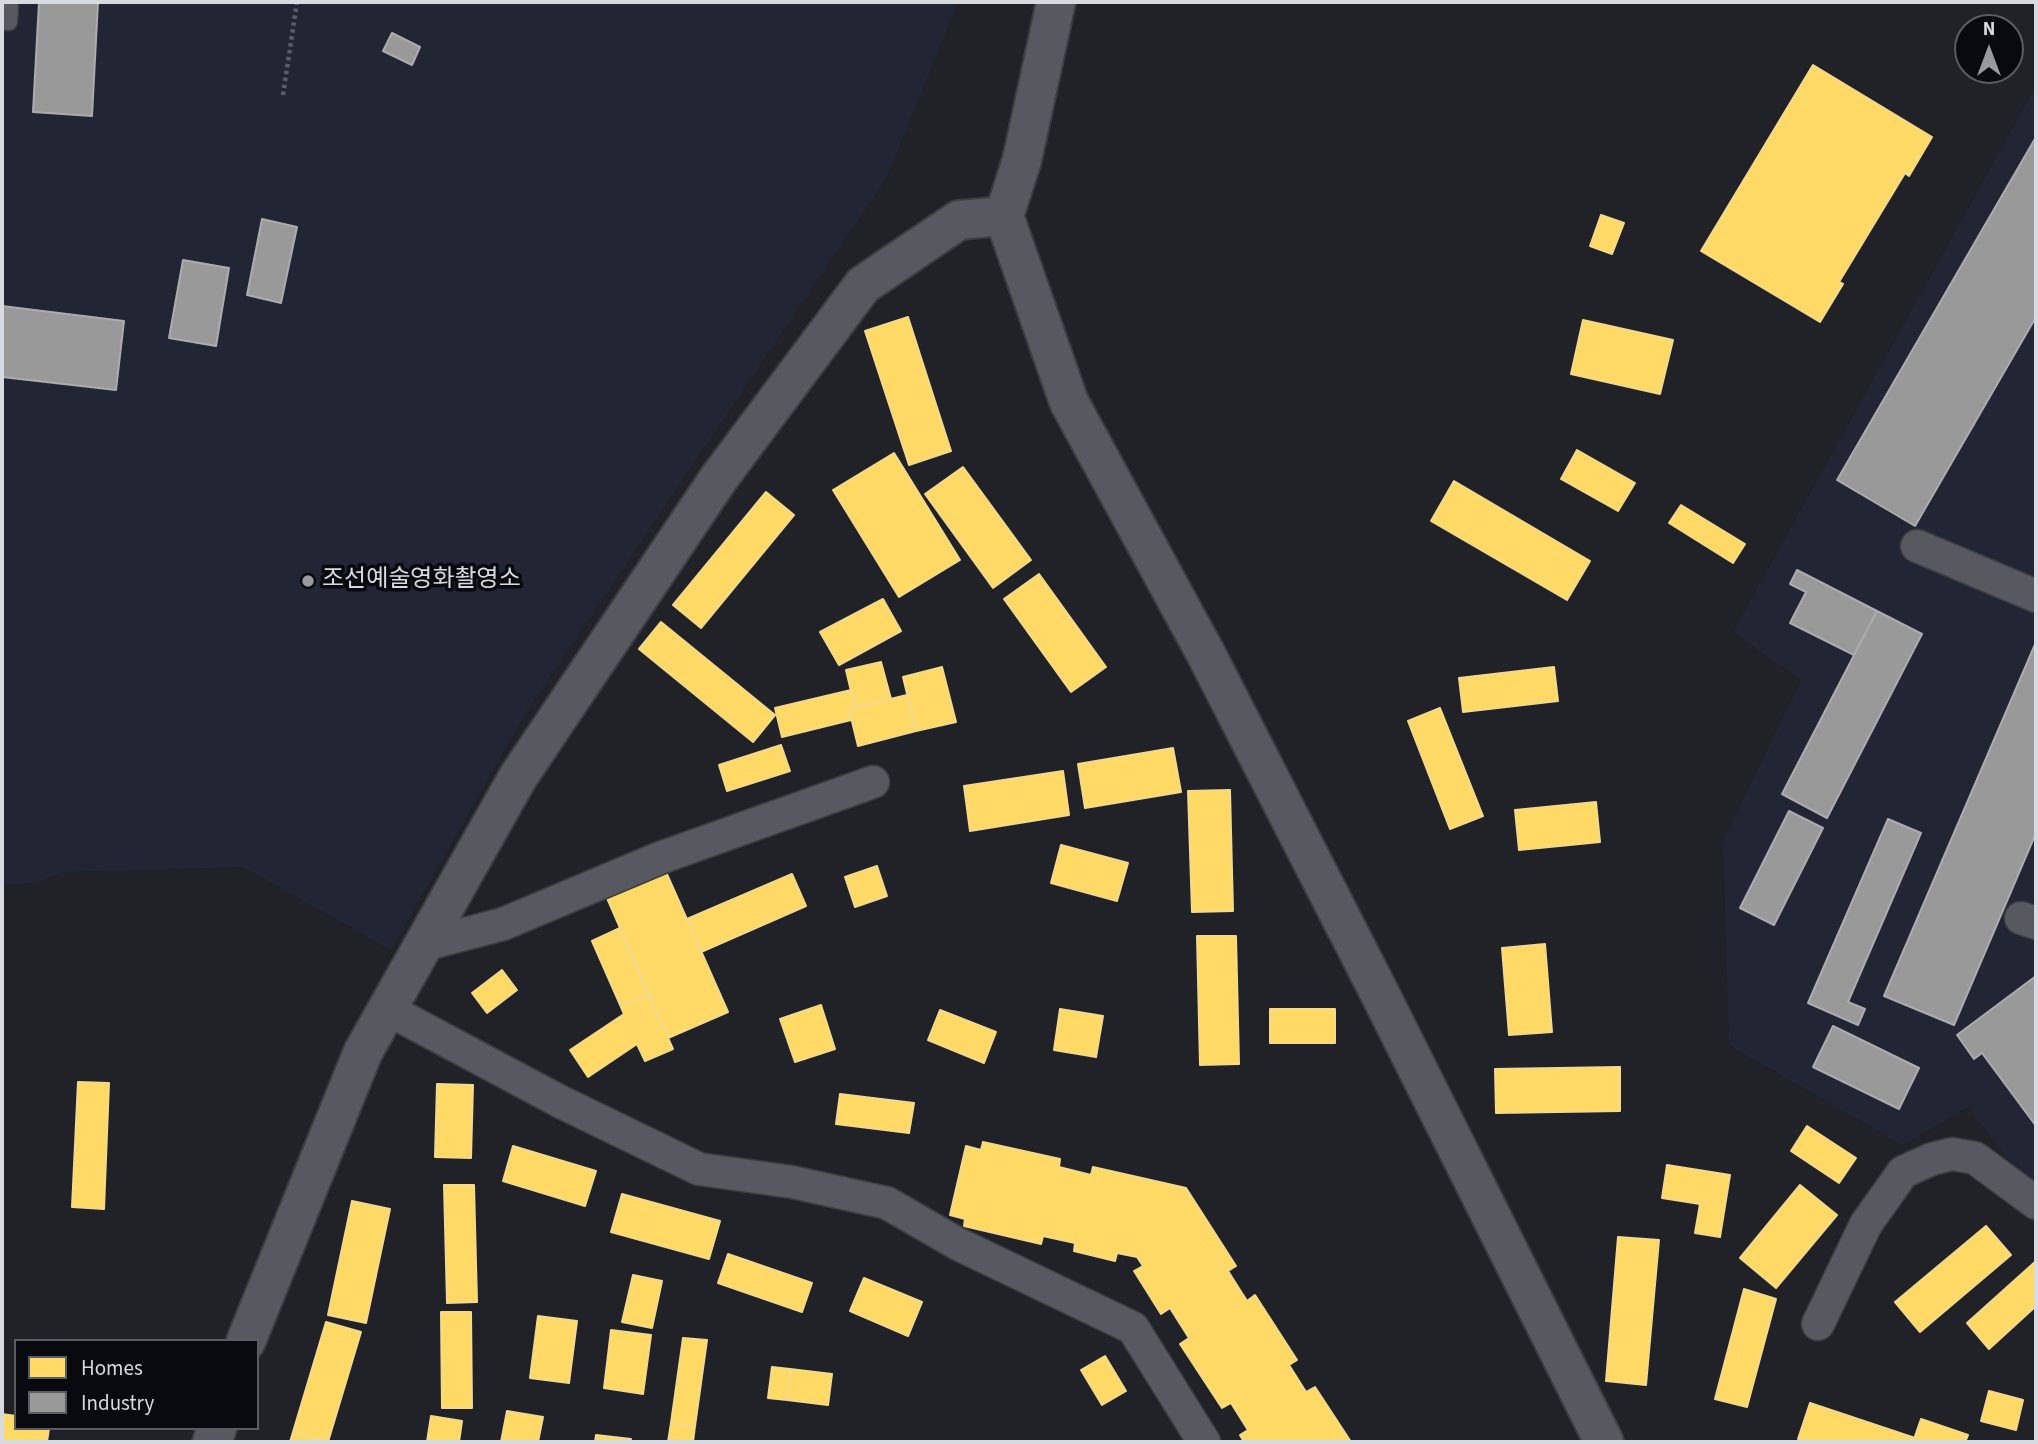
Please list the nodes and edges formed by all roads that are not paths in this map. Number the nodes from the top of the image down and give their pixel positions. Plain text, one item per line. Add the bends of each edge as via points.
1 (10, 2) edge
2 (1056, 2) edge
3 (2, 21) edge
4 (1004, 216) junction
5 (1917, 546) dead end
6 (2036, 596) edge
7 (873, 782) dead end
8 (423, 945) junction
9 (387, 1009) junction
10 (2036, 1203) edge
11 (1818, 1324) dead end
12 (247, 1339) edge
13 (1204, 1442) edge
14 (1604, 1442) edge

1 - 3 lane via 9,22
2 - 4 street via 1022,160
4 - 8 street via 959,220 863,285 719,478 518,777
4 - 14 street via 1069,402 1212,666
5 - 6 street
7 - 8 street via 660,858 503,925
8 - 9 street
9 - 12 street via 363,1052
9 - 13 street via 699,1170 792,1182 887,1203 958,1244 1133,1328
10 - 11 street via 1975,1158 1952,1154 1903,1172 1866,1224

